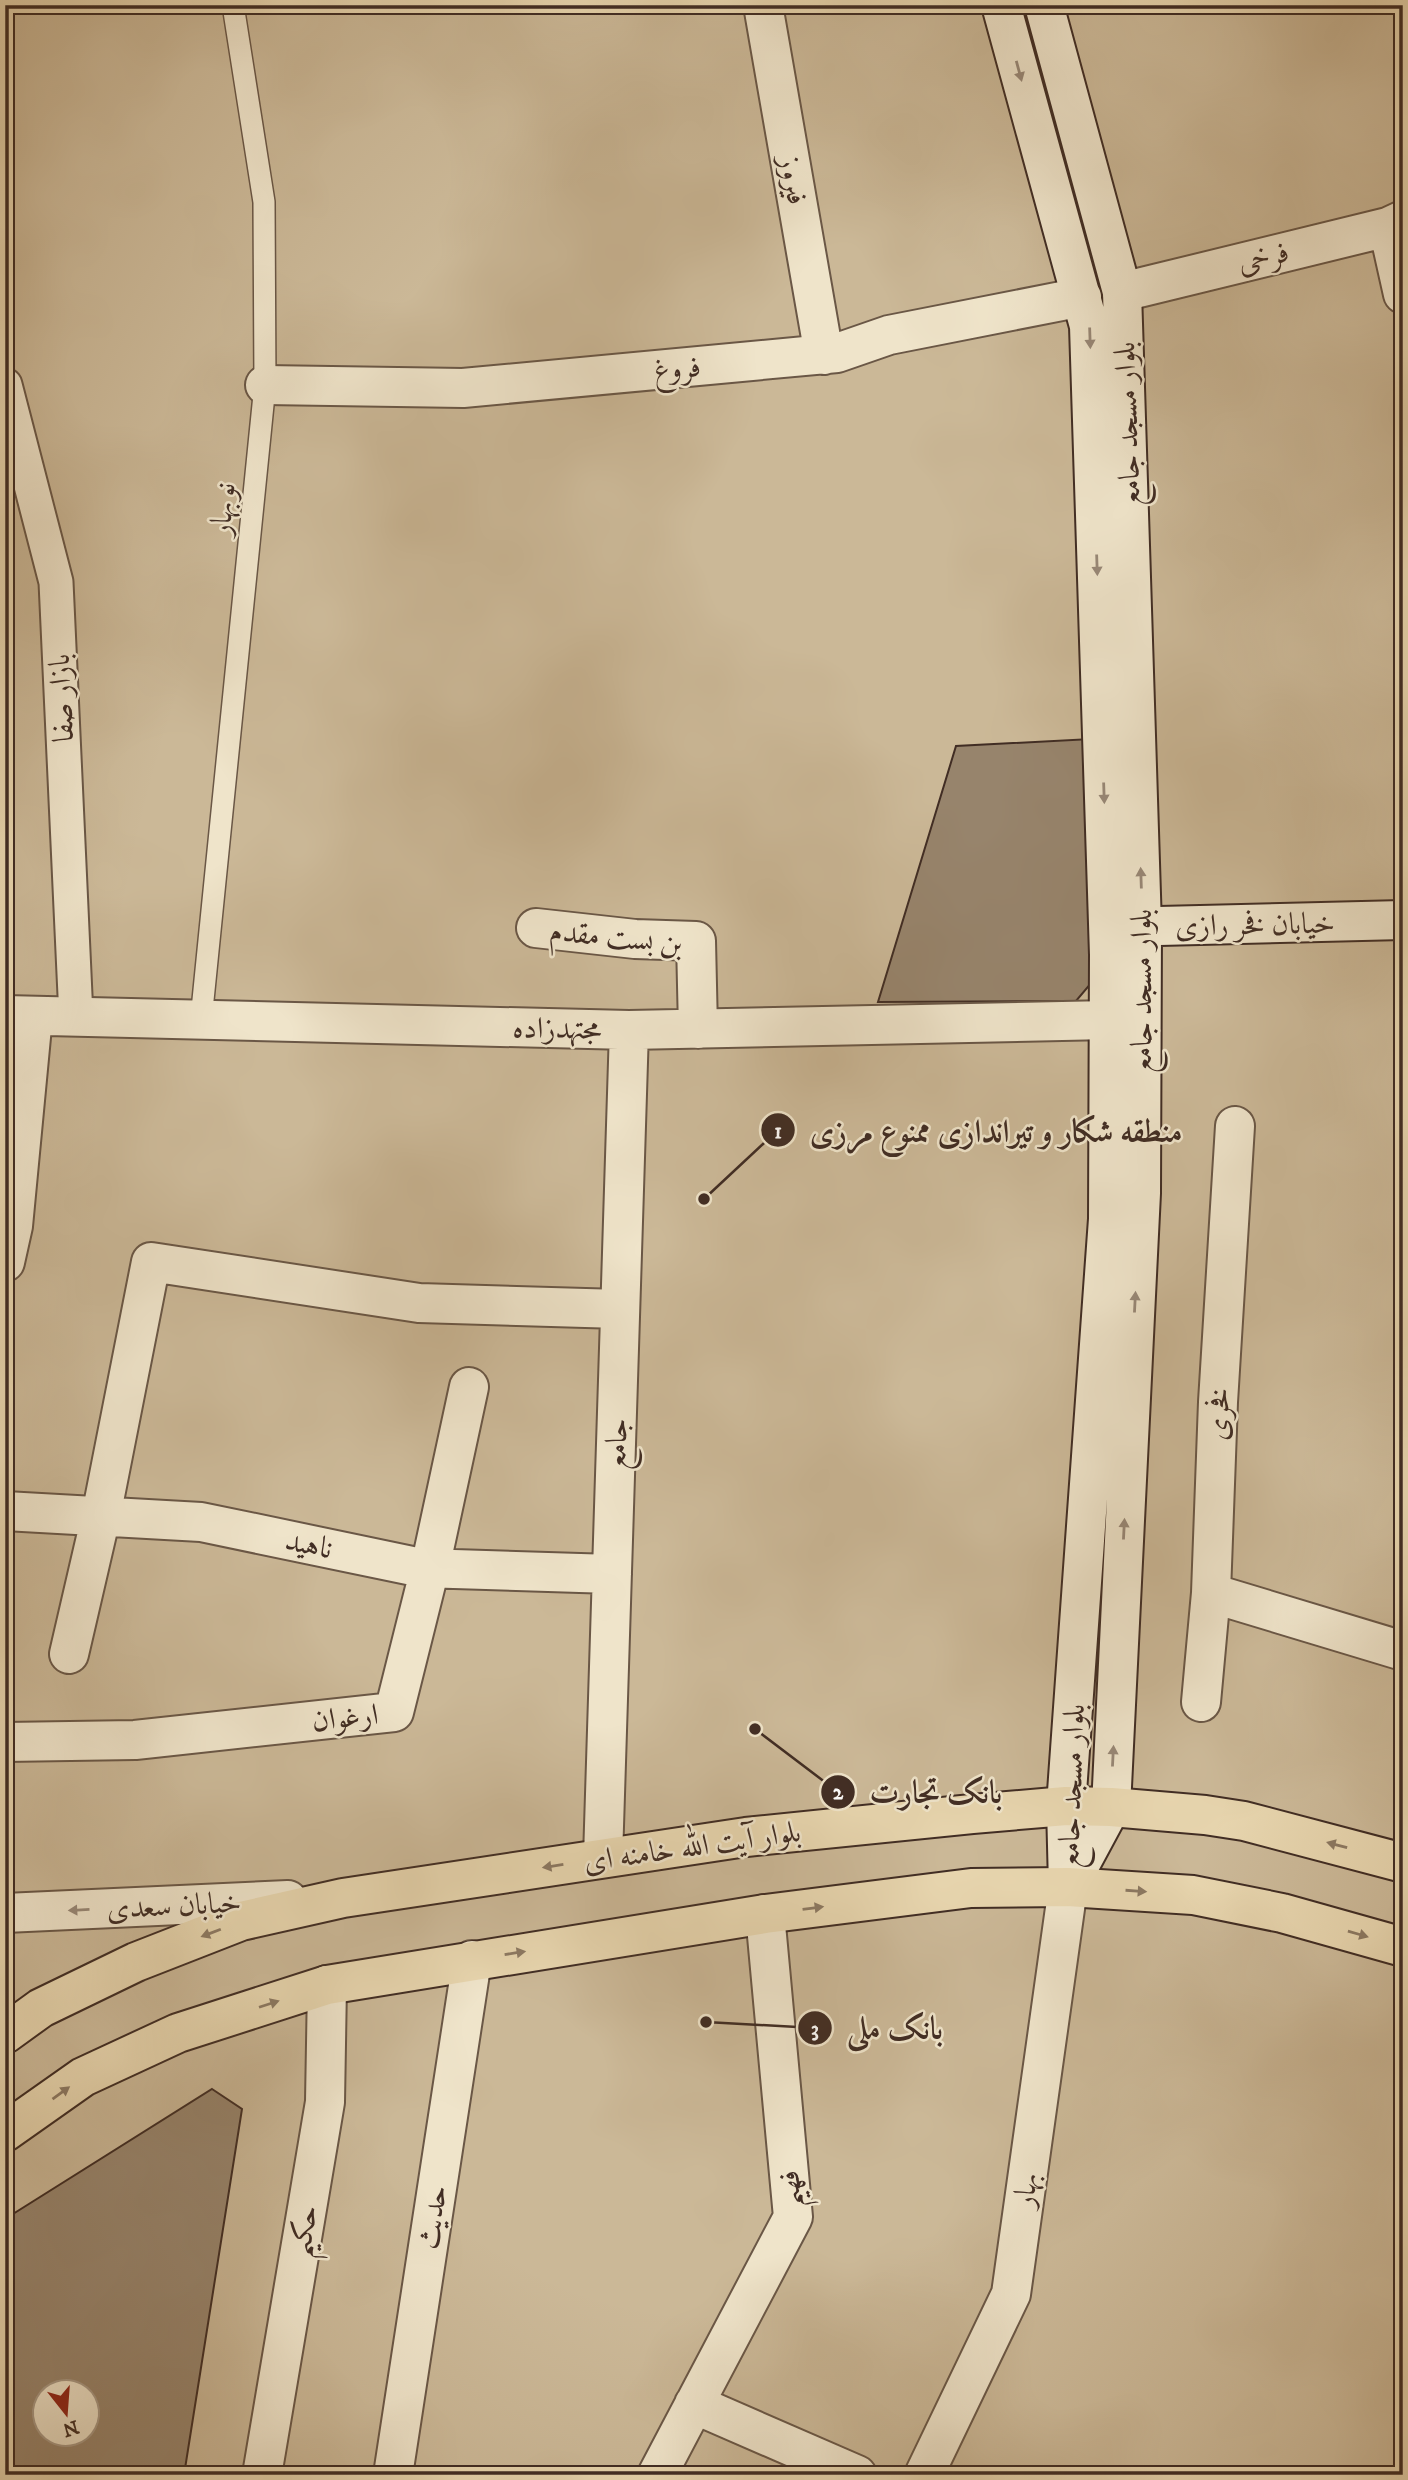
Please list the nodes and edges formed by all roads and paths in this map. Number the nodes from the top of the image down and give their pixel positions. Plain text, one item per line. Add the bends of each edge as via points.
1 (233, 5) edge
2 (764, 5) edge
3 (1001, 5) edge
4 (1044, 5) edge
5 (1395, 223) edge
6 (1122, 292) junction
7 (1403, 295) edge
8 (1082, 297) junction
9 (824, 355) junction
10 (5, 385) edge
11 (265, 385) junction
12 (1403, 920) edge
13 (1125, 927) junction
14 (536, 928) dead end
15 (19, 1016) edge
16 (76, 1017) junction
17 (201, 1020) junction
18 (1109, 1020) junction
19 (698, 1029) junction
20 (629, 1030) junction
21 (1235, 1126) dead end
22 (5, 1262) edge
23 (620, 1309) junction
24 (469, 1387) dead end
25 (5, 1511) edge
26 (101, 1516) junction
27 (430, 1568) junction
28 (612, 1574) junction
29 (1211, 1593) junction
30 (1403, 1651) edge
31 (69, 1654) dead end
32 (1202, 1702) dead end
33 (5, 1742) edge
34 (1066, 1806) junction
35 (1111, 1807) junction
36 (603, 1858) junction
37 (1403, 1863) edge
38 (1068, 1887) junction
39 (343, 1898) junction
40 (5, 1913) edge
41 (765, 1914) junction
42 (1403, 1947) edge
43 (472, 1960) junction
44 (327, 1985) junction
45 (5, 2034) edge
46 (5, 2132) edge
47 (694, 2404) junction
48 (262, 2475) edge
49 (393, 2475) edge
50 (657, 2475) edge
51 (857, 2475) edge
52 (925, 2475) edge

1 - 11 lane, نوبهار via 264,202
2 - 9 street, فیروز
3 -> 8 street, بلوار مسجد جامع
4 - 6 street, بلوار مسجد جامع
5 - 6 street, فرخی
5 - 7 street
6 - 8 street, فرخی
13 -> 6 street, بلوار مسجد جامع
8 - 9 street, فروغ via 889,335
8 -> 13 street, بلوار مسجد جامع via 1089,326
9 - 11 street, فروغ via 463,388
10 - 16 street, بازار صفا via 56,582
11 - 17 lane, نوبهار
12 - 13 street, خیابان فخر رازی
13 - 18 street, بلوار مسجد جامع
35 -> 13 street, بلوار مسجد جامع via 1141,1193
14 - 19 street, بن بست مقدم via 696,941
15 - 16 street, مجتهدزاده
15 - 22 street via 13,1226
16 - 17 street, مجتهدزاده
17 - 20 street, مجتهدزاده
18 - 19 street, مجتهدزاده
18 - 34 street, بلوار مسجد جامع via 1108,1219
19 - 20 street, مجتهدزاده
20 - 23 street, جامع
21 - 29 street, فخری
23 - 26 street via 419,1303 151,1262
23 - 28 street, جامع
24 - 27 street, ارغوان
25 - 26 street, ناهید
26 - 27 street, ناهید via 201,1522
26 - 31 street
27 - 28 street, ناهید
27 - 33 street, ارغوان via 394,1712 135,1740
28 - 36 street, جامع
29 - 30 street
29 - 32 street, فخری
34 - 35 main road, بلوار آیت الله خامنه ای
34 - 36 main road, بلوار آیت الله خامنه ای via 746,1837
34 - 38 street, بلوار مسجد جامع
37 -> 35 main road, بلوار آیت الله خامنه ای via 1244,1821
35 - 38 street, بلوار مسجد جامع
36 -> 39 main road, بلوار آیت الله خامنه ای
41 -> 38 main road via 971,1888
38 -> 42 main road via 1193,1895 1282,1913
38 - 52 street, بهار via 1011,2294
39 -> 40 street, خیابان سعدی
39 -> 45 main road, بلوار آیت الله خامنه ای via 241,1921 136,1962 41,2008
43 -> 41 main road
41 - 47 street, فهیم via 793,2217
43 - 44 main road
43 - 49 street, حدیث
46 -> 44 main road via 83,2077 178,2033
44 - 48 street, حکیم via 325,2102
47 - 50 street, فهیم
47 - 51 street

